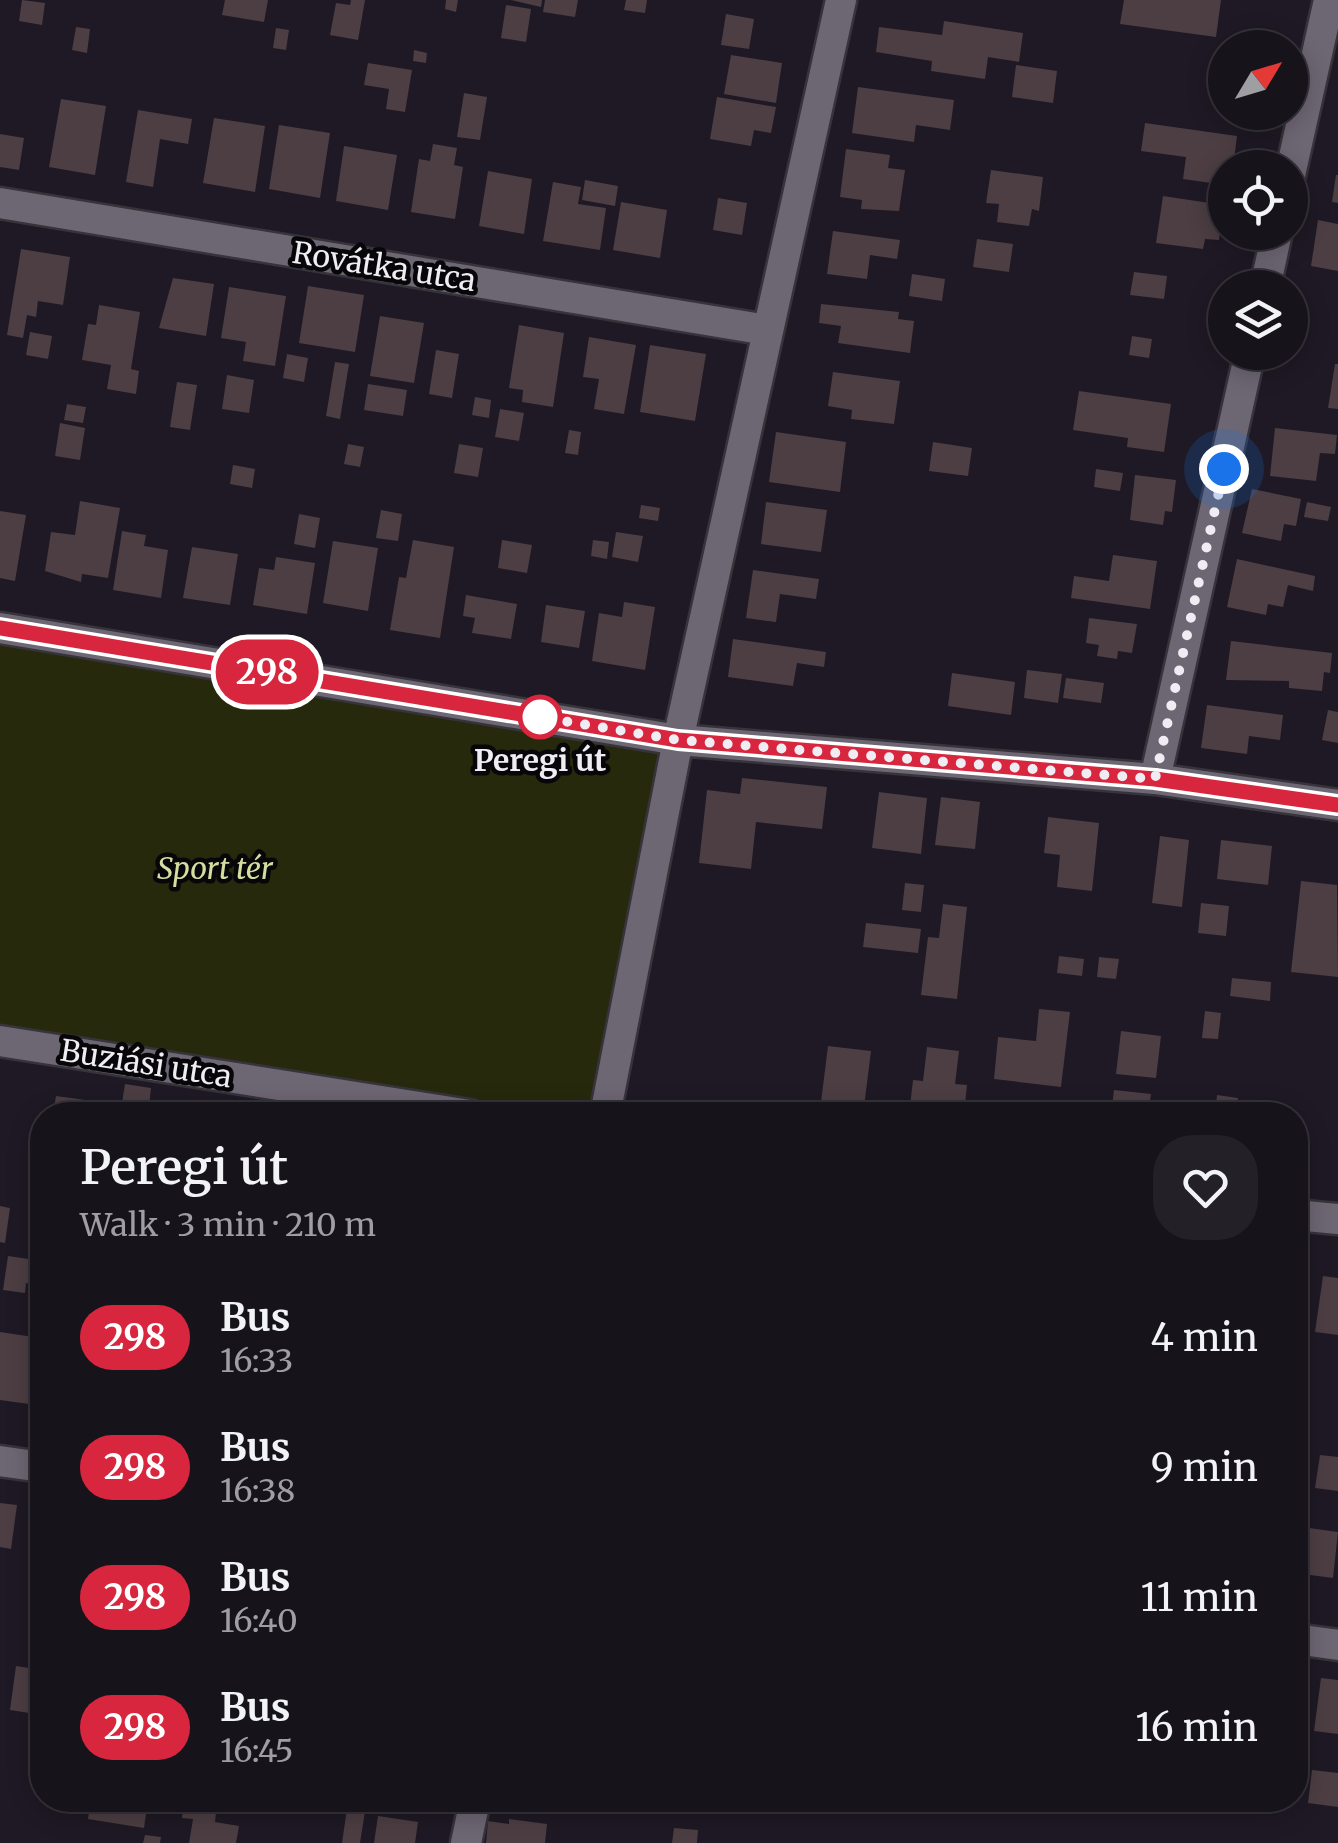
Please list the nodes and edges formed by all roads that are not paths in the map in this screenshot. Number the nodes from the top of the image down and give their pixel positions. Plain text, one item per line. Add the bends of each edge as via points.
1 (842, 0) edge
2 (1329, 0) edge
3 (1296, 150) edge
4 (0, 204) edge
5 (767, 330) junction
6 (1246, 370) edge
7 (0, 628) edge
8 (678, 740) junction
9 (1155, 779) junction
10 (1338, 806) edge
11 (0, 1041) edge
12 (387, 1102) edge
13 (608, 1102) edge
14 (1308, 1216) edge
15 (1338, 1220) edge
16 (0, 1461) edge
17 (30, 1465) edge
18 (1308, 1641) edge
19 (1338, 1645) edge
20 (472, 1812) edge
21 (466, 1843) edge

1 - 5 street
2 - 3 street
4 - 5 street, Rovátka utca
5 - 8 street
6 - 9 street
7 - 8 street
8 - 9 street
8 - 13 street
9 - 10 street
11 - 12 street, Buziási utca
14 - 15 street
16 - 17 street
18 - 19 street
20 - 21 street

